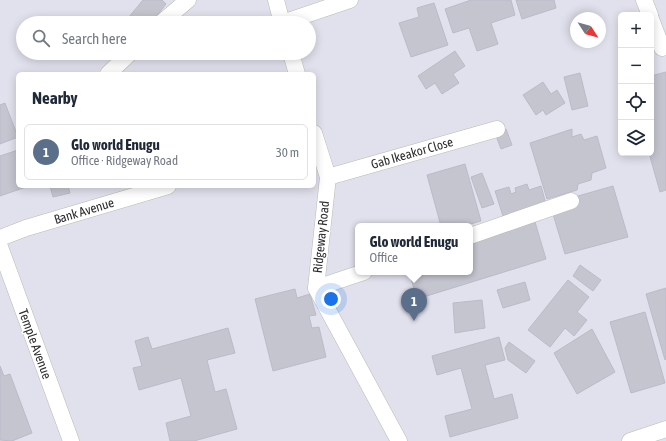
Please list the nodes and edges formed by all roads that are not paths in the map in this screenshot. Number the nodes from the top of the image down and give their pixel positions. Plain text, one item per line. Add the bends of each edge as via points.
1 (188, 0) edge
2 (276, 0) edge
3 (350, 0) edge
4 (644, 0) edge
5 (649, 12) edge
6 (169, 16) edge
7 (280, 16) edge
8 (303, 16) edge
9 (654, 26) edge
10 (662, 48) dead end
11 (123, 60) edge
12 (293, 60) edge
13 (110, 72) edge
14 (296, 72) edge
15 (497, 129) dead end
16 (316, 142) edge
17 (328, 177) junction
18 (161, 188) edge
19 (571, 201) dead end
20 (473, 235) edge
21 (0, 238) edge
22 (0, 247) edge
23 (355, 275) edge
24 (316, 288) junction
25 (666, 429) edge
26 (71, 441) edge
27 (399, 441) edge
28 (630, 441) edge

1 - 6 street
2 - 7 street
3 - 8 street
4 - 5 street
9 - 10 street
11 - 13 street
12 - 14 street
15 - 17 street, Gab Ikeakor Close
16 - 17 street, Ridgeway Road
17 - 24 street, Ridgeway Road
18 - 21 street, Bank Avenue
19 - 20 street
22 - 26 street, Temple Avenue
23 - 24 street
24 - 27 street, Ridgeway Road
25 - 28 street

